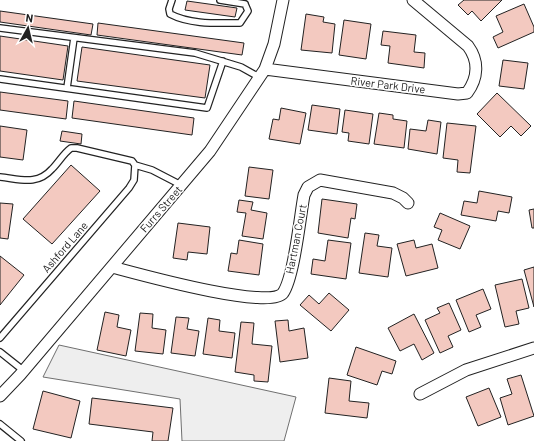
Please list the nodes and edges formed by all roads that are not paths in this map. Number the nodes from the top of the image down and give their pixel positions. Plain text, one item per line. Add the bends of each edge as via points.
1 (172, 0) edge
2 (220, 0) edge
3 (283, 0) edge
4 (413, 0) edge
5 (246, 2) edge
6 (0, 28) edge
7 (74, 38) junction
8 (223, 61) junction
9 (262, 73) junction
10 (0, 79) edge
11 (66, 88) junction
12 (135, 165) junction
13 (0, 177) edge
14 (181, 185) junction
15 (408, 203) dead end
16 (112, 267) junction
17 (0, 338) edge
18 (534, 348) edge
19 (0, 352) edge
20 (24, 370) junction
21 (420, 394) dead end
22 (0, 396) edge
23 (0, 424) edge
24 (21, 441) edge

1 - 5 lane via 170,14 207,23 240,23 248,11
2 - 5 lane
3 - 9 street, Furrs Street via 274,44
4 - 9 street, River Park Drive via 472,51 476,60 476,74 467,93
6 - 7 lane
7 - 8 lane via 195,53
7 - 11 lane
8 - 9 lane
8 - 11 lane via 207,108
9 - 14 street, Furrs Street via 210,151
10 - 11 lane
12 - 13 lane via 132,161 71,148 41,179
12 - 14 lane via 152,170
12 - 17 lane, Ashford Lane via 134,180 128,188
14 - 16 street, Furrs Street
15 - 16 street, Hartman Court via 393,193 320,180 308,187 304,195 290,272 283,293 273,299 216,293
16 - 20 street, Furrs Street
18 - 21 street via 466,370
19 - 20 lane
20 - 22 street, Furrs Street
23 - 24 lane

